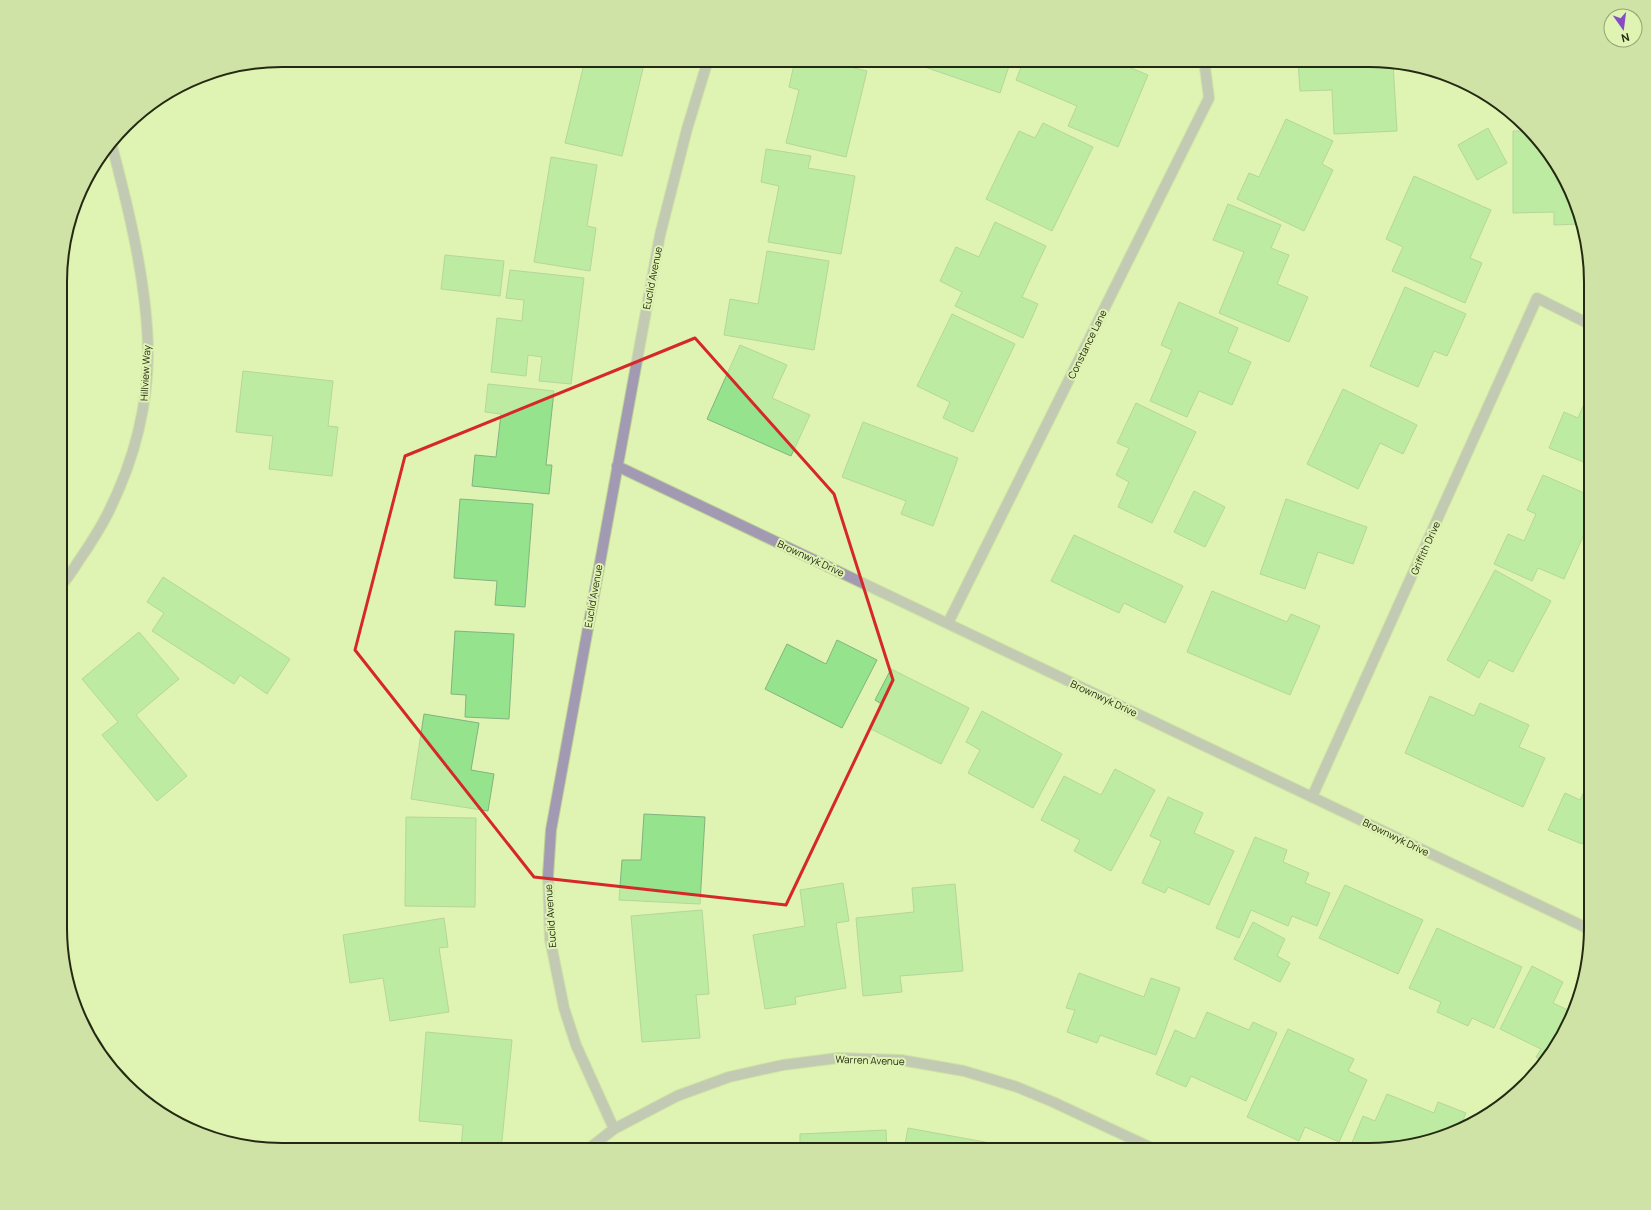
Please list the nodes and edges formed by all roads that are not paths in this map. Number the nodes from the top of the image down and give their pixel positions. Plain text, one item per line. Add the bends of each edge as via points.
1 (706, 67) edge
2 (1205, 67) edge
3 (113, 149) edge
4 (1584, 322) edge
5 (617, 466) junction
6 (67, 577) edge
7 (948, 623) junction
8 (1312, 797) junction
9 (1584, 927) edge
10 (614, 1129) junction
11 (597, 1143) edge
12 (1141, 1143) edge

1 - 5 street, Euclid Avenue via 660,235
2 - 7 street, Constance Lane via 1209,98
3 - 6 street, Hillview Way via 128,203 144,300 148,351 144,402 135,446 117,494 97,534
4 - 8 street, Griffith Drive via 1537,298
5 - 7 street, Brownwyk Drive
5 - 10 street, Euclid Avenue via 551,830 548,876 550,939 564,1008 576,1045
7 - 8 street, Brownwyk Drive
8 - 9 street, Brownwyk Drive
10 - 11 street, Warren Avenue
10 - 12 street, Warren Avenue via 677,1096 729,1077 783,1065 838,1058 901,1060 964,1071 1017,1087

